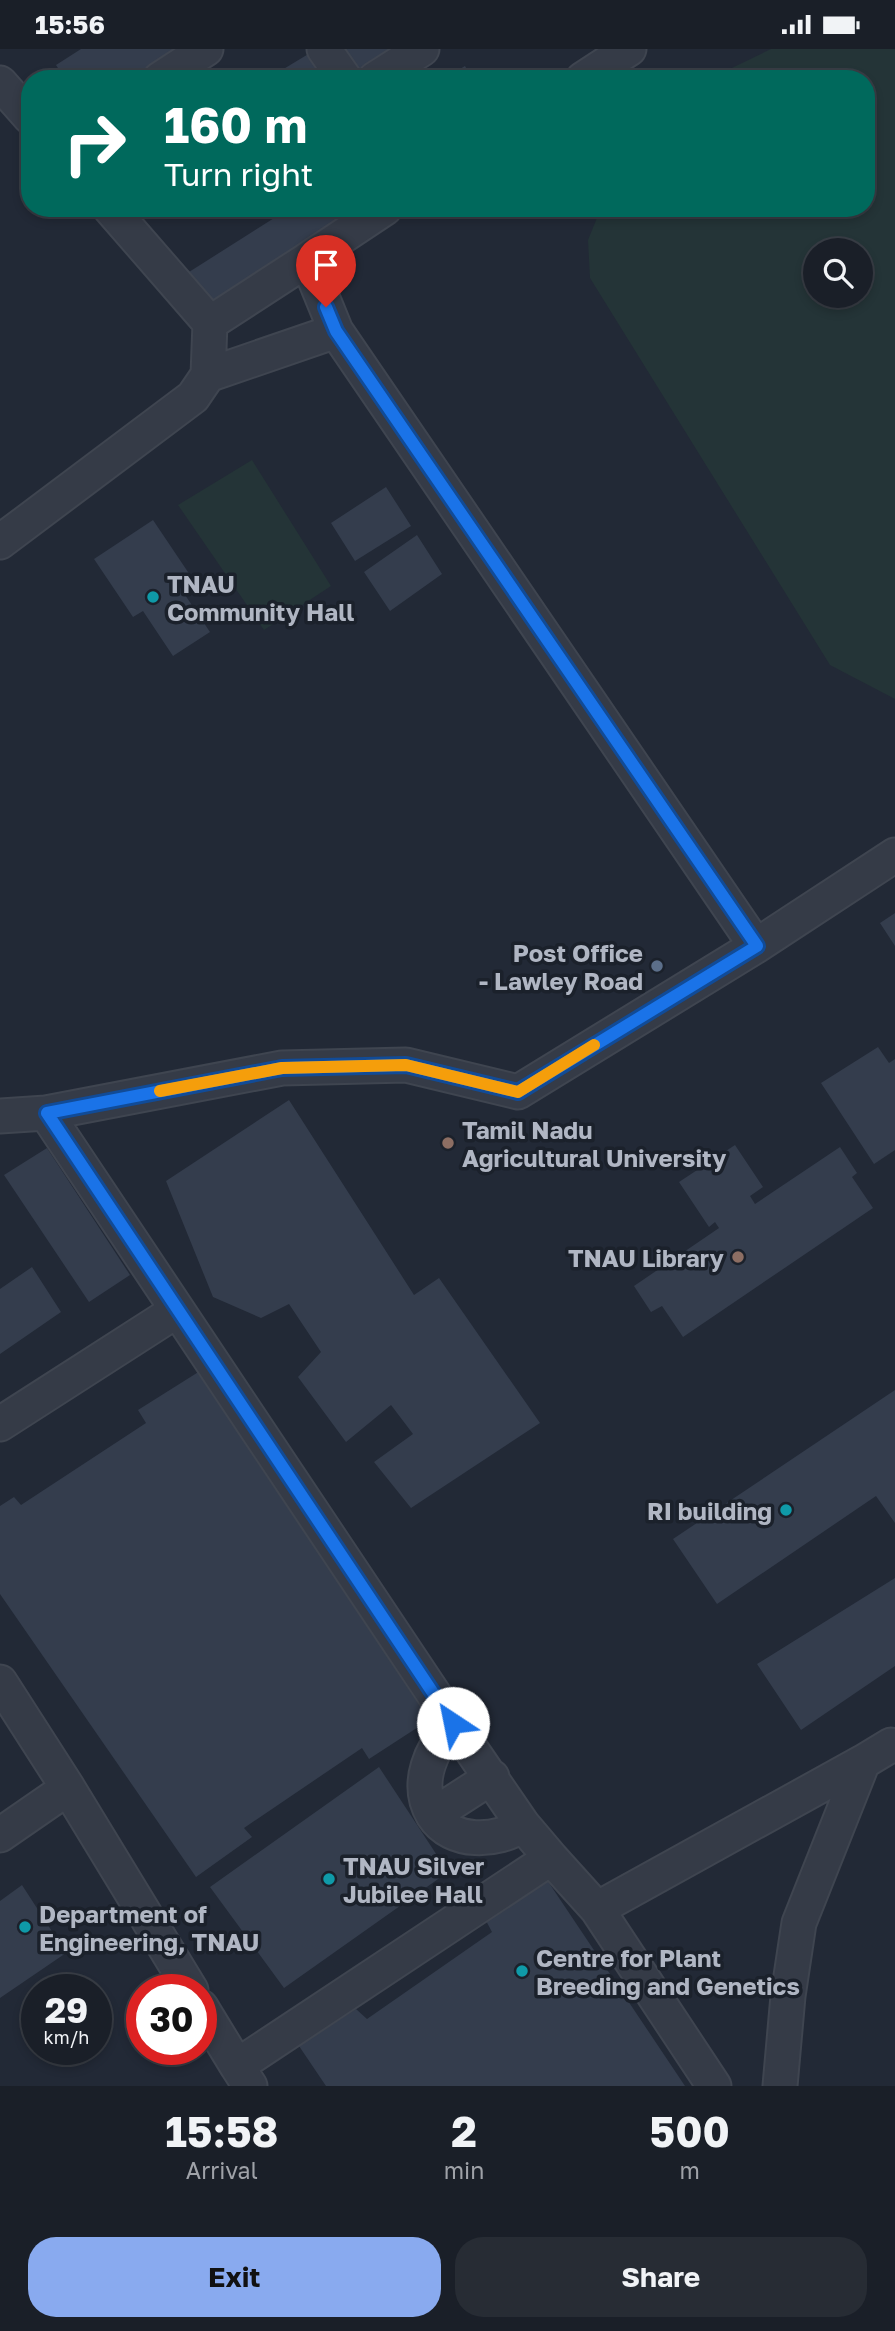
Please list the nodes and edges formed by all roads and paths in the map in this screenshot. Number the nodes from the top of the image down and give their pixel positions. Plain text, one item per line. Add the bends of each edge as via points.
1 (206, 49) edge
2 (324, 49) edge
3 (422, 49) edge
4 (615, 53) edge
5 (174, 70) edge
6 (339, 70) edge
7 (389, 70) edge
8 (594, 70) edge
9 (0, 83) edge
10 (21, 107) edge
11 (118, 217) edge
12 (371, 217) edge
13 (306, 260) junction
14 (210, 323) junction
15 (336, 331) junction
16 (208, 375) junction
17 (0, 542) edge
18 (895, 855) edge
19 (757, 946) junction
20 (47, 1113) junction
21 (0, 1116) edge
22 (176, 1311) junction
23 (0, 1424) edge
24 (0, 1682) edge
25 (453, 1723) junction
26 (893, 1744) edge
27 (863, 1762) junction
28 (492, 1777) junction
29 (68, 1789) junction
30 (433, 1815) junction
31 (523, 1825) junction
32 (0, 1835) edge
33 (551, 1858) junction
34 (597, 1909) junction
35 (181, 1974) edge
36 (217, 2033) edge
37 (244, 2076) edge
38 (714, 2086) edge
39 (780, 2086) edge

1 - 5 street
2 - 6 street
3 - 7 street
4 - 8 street
9 - 10 street
11 - 14 street
12 - 13 street
13 - 14 street
13 - 15 street
14 - 16 street
15 - 16 street
15 - 19 street
16 - 17 street via 193,397
18 - 19 street
19 - 20 street via 518,1092 406,1065 282,1068
20 - 21 street
20 - 22 street
22 - 23 street
22 - 25 street
24 - 29 street
25 - 28 street
25 - 30 street via 425,1772 425,1792
26 - 27 street
27 - 34 street
27 - 39 street via 799,1923
28 - 30 street
28 - 31 street
29 - 32 street
29 - 35 street
30 - 31 street via 450,1831 495,1839
31 - 33 street
33 - 34 street
33 - 37 street
34 - 38 street
36 - 37 street

